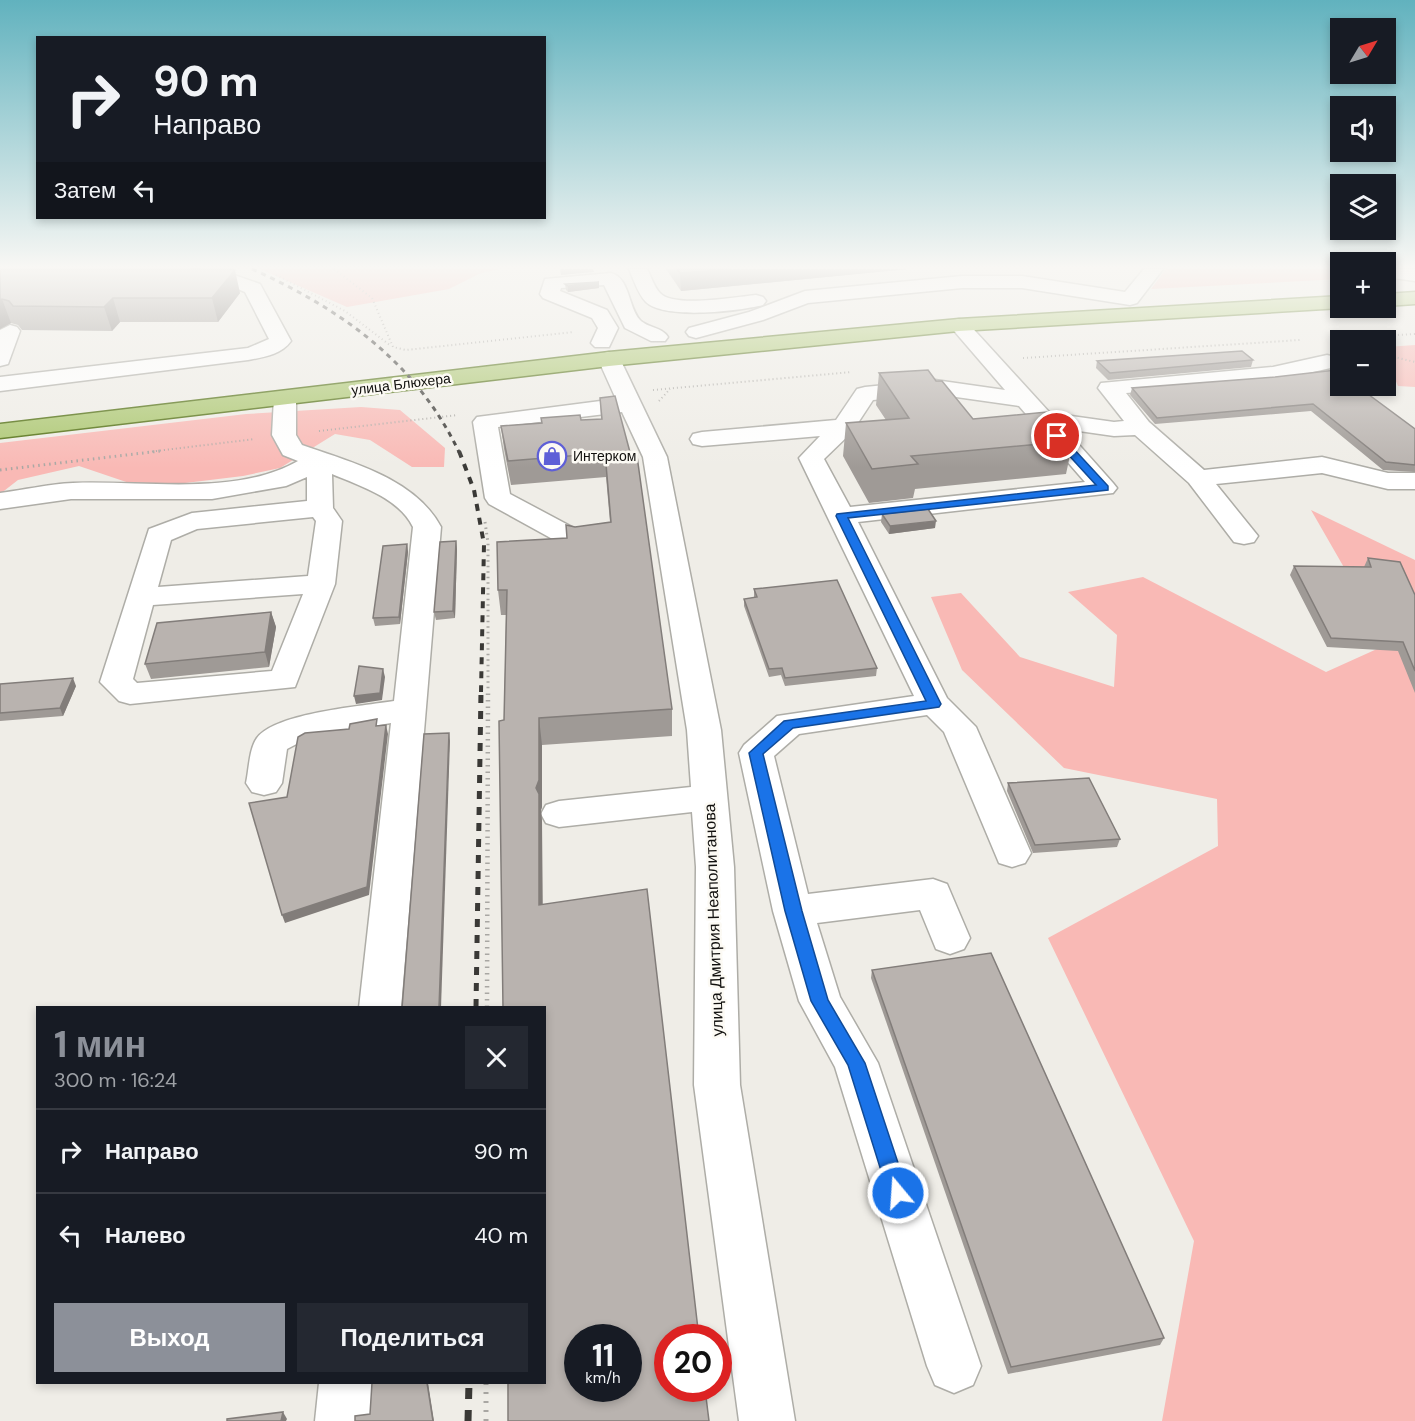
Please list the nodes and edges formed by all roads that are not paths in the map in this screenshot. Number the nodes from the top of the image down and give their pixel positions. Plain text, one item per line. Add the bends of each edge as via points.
1 (8, 335) edge
2 (277, 335) edge
3 (606, 335) edge
4 (655, 335) edge
5 (674, 335) edge
6 (870, 335) edge
7 (968, 335) edge
8 (658, 337) junction
9 (0, 359) edge
10 (1327, 362) dead end
11 (615, 365) junction
12 (0, 384) edge
13 (285, 398) junction
14 (1033, 409) junction
15 (0, 412) edge
16 (844, 427) junction
17 (1141, 427) junction
18 (0, 431) edge
19 (702, 439) dead end
20 (319, 459) junction
21 (1198, 478) junction
22 (1415, 481) edge
23 (0, 501) edge
24 (320, 508) junction
25 (841, 516) junction
26 (1244, 537) dead end
27 (578, 541) edge
28 (321, 584) junction
29 (141, 597) junction
30 (934, 704) junction
31 (407, 710) junction
32 (264, 783) dead end
33 (710, 798) junction
34 (559, 814) dead end
35 (1012, 853) dead end
36 (793, 911) junction
37 (950, 938) dead end
38 (380, 1006) edge
39 (954, 1366) dead end
40 (346, 1384) edge
41 (343, 1421) edge
42 (767, 1421) edge

1 - 9 street
2 - 12 street via 280,341 269,350 248,354
3 - 11 street
4 - 8 street
5 - 8 main road, улица Блюхера
6 - 11 main road, улица Блюхера
7 - 14 street
8 - 11 main road, улица Блюхера
10 - 17 street via 1273,374 1108,388
11 - 13 main road, улица Блюхера
11 - 15 main road, улица Блюхера via 402,364
11 - 27 street via 578,410 483,417 498,498
11 - 33 street, улица Дмитрия Неаполитанова via 655,457 704,730
13 - 18 main road, улица Блюхера
13 - 20 street via 284,435 292,450
14 - 16 street via 935,387 865,394
14 - 17 street via 1114,429
14 - 25 street via 1104,488
16 - 19 street
16 - 25 street via 811,458
17 - 21 street
20 - 23 street via 286,478 212,491 70,491
20 - 24 street
20 - 31 street via 406,501 419,512 427,527
21 - 22 street via 1322,465 1388,481
21 - 26 street
24 - 28 street via 329,521
24 - 29 street via 192,521 159,535
25 - 30 street
28 - 29 street
28 - 29 street via 284,680 130,694 116,682
30 - 35 street via 958,727
30 - 36 street via 789,724 756,753
31 - 32 street via 304,726 271,743
31 - 38 street
33 - 34 street
33 - 42 street, улица Дмитрия Неаполитанова via 715,867 717,1085
36 - 37 street via 933,894
36 - 39 street via 820,1001 856,1063
40 - 41 street

